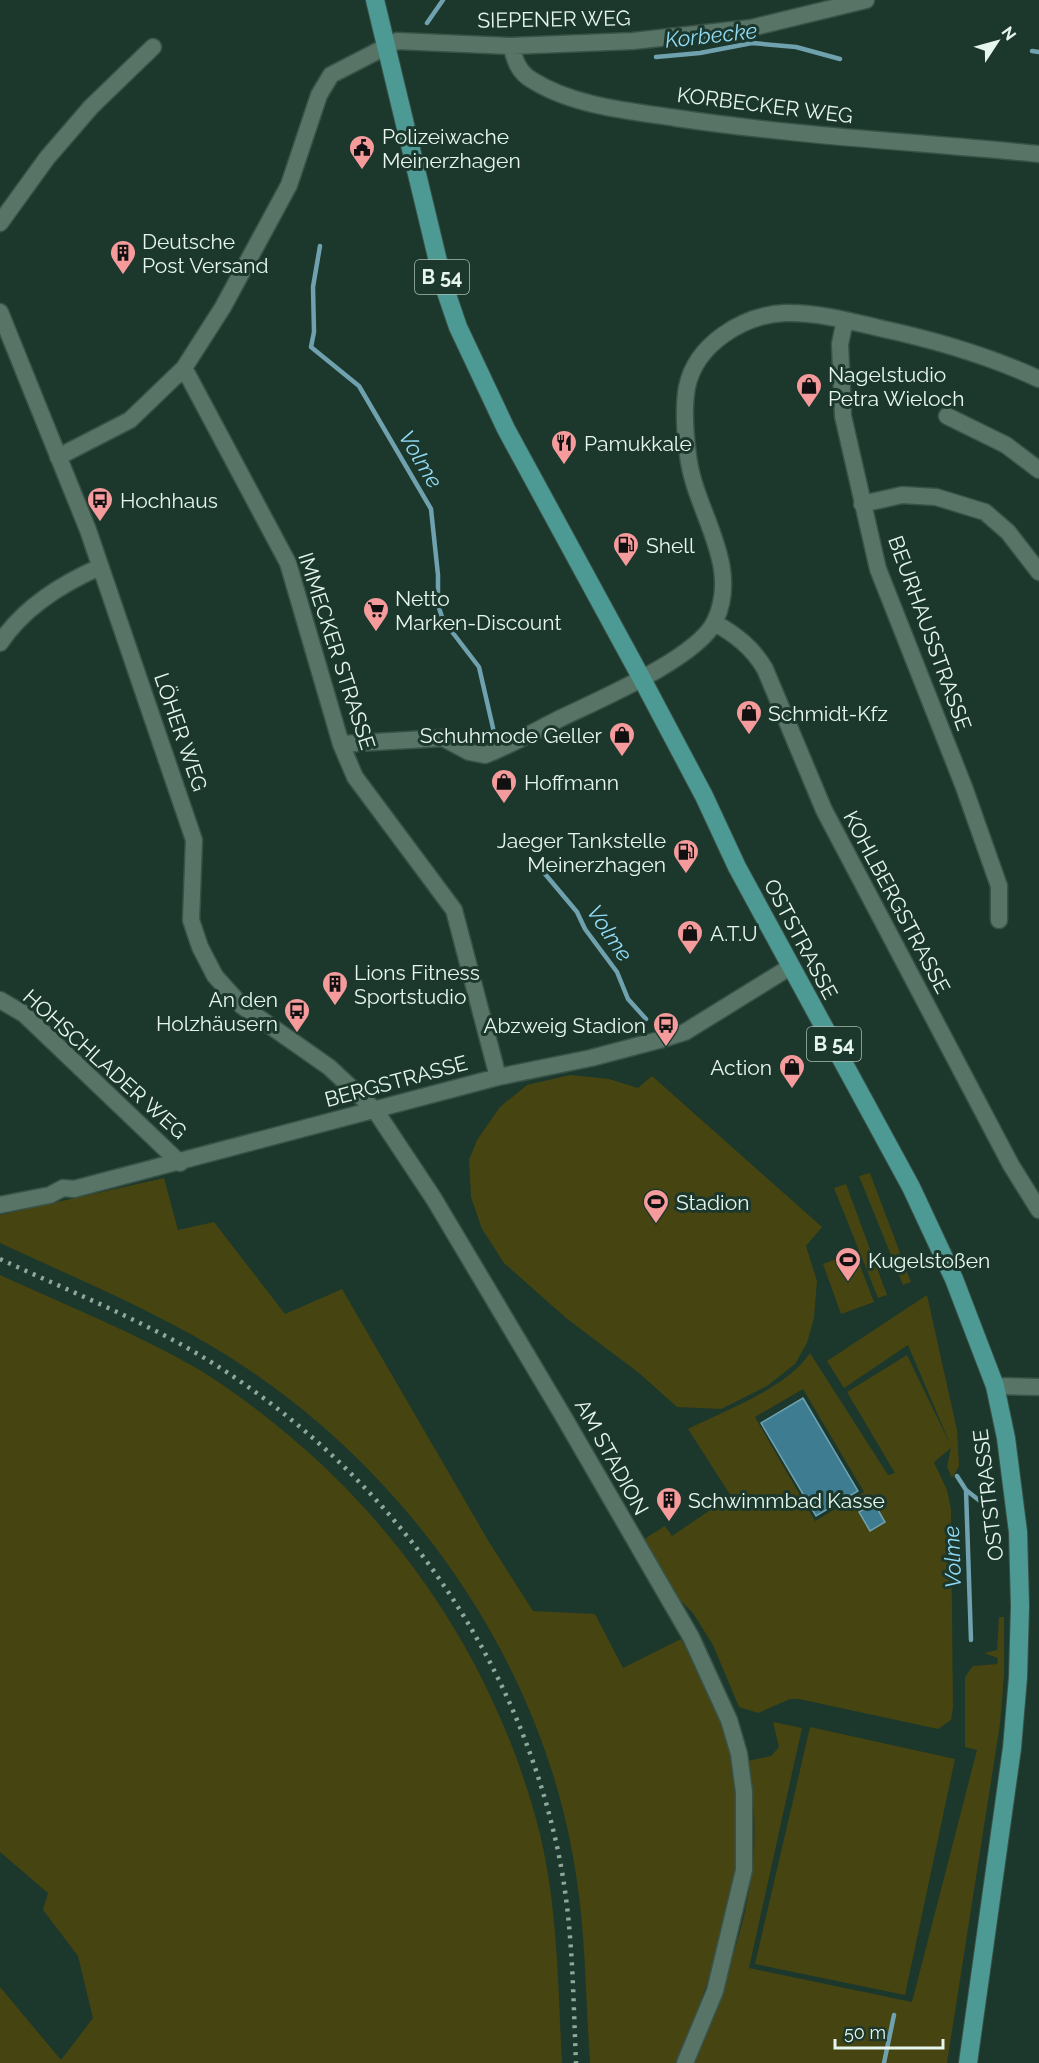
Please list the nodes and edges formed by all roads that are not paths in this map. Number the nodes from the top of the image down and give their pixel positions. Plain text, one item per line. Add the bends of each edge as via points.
1 (375, 0) edge
2 (863, 0) edge
3 (511, 46) junction
4 (153, 47) dead end
5 (386, 48) junction
6 (1039, 154) edge
7 (0, 223) edge
8 (0, 312) edge
9 (845, 320) junction
10 (184, 368) junction
11 (1039, 379) edge
12 (947, 416) dead end
13 (58, 457) junction
14 (1039, 470) edge
15 (862, 504) junction
16 (100, 567) junction
17 (1039, 572) edge
18 (715, 623) junction
19 (0, 643) edge
20 (642, 679) junction
21 (341, 744) junction
22 (999, 920) dead end
23 (790, 967) junction
24 (0, 1000) edge
25 (498, 1077) junction
26 (375, 1110) junction
27 (180, 1163) junction
28 (0, 1205) edge
29 (1039, 1210) edge
30 (995, 1386) junction
31 (1039, 1387) edge
32 (685, 2063) edge
33 (968, 2063) edge

1 - 5 main road, OSTSTRASSE / B 54
2 - 3 street, SIEPENER WEG via 752,28 633,41
3 - 5 street, SIEPENER WEG via 418,40 397,41
3 - 6 street, KORBECKER WEG via 517,66 532,81 576,99 616,109 798,134
4 - 7 street via 61,141
5 - 10 street, SIEPENER WEG via 331,75 319,95 289,185
5 - 20 main road, OSTSTRASSE / B 54 via 444,286 458,327 506,429
8 - 13 street, LÖHER WEG
9 - 11 street via 936,340 999,360
9 - 15 street, BEURHAUSSTRASSE via 840,344 843,416
9 - 18 street via 785,313 751,319 726,332 694,368 687,387 685,422 693,478 723,572 723,596
10 - 13 street, SIEPENER WEG via 130,420
10 - 21 street, IMMECKER STRASSE via 288,563
12 - 14 street via 1006,445
13 - 16 street, LÖHER WEG
15 - 17 street via 902,495 936,496 985,512 1008,532
15 - 22 street, BEURHAUSSTRASSE via 878,569 999,886
16 - 19 street via 70,580 32,607
16 - 26 street, LÖHER WEG via 194,840 191,920 200,947 215,976 242,1006 329,1067
18 - 20 street via 693,646
18 - 29 street, KOHLBERGSTRASSE via 756,654 765,669 824,810 1011,1165
20 - 21 street via 485,755 469,752 443,738
20 - 23 main road, OSTSTRASSE / B 54
21 - 25 street, IMMECKER STRASSE via 355,777 454,910
23 - 25 street, BERGSTRASSE via 685,1032 591,1058
23 - 30 main road, OSTSTRASSE / B 54 via 911,1187 954,1279
24 - 27 street, HOHSCHLADER WEG via 24,1014
25 - 26 street, BERGSTRASSE
26 - 27 street, BERGSTRASSE
26 - 32 street, AM STADION via 434,1199 562,1414 691,1637 729,1720 744,1792 744,1870 726,1957
27 - 28 street, BERGSTRASSE
30 - 31 street
30 - 33 main road, OSTSTRASSE / B 54 via 1018,1532 1018,1677 1012,1748

